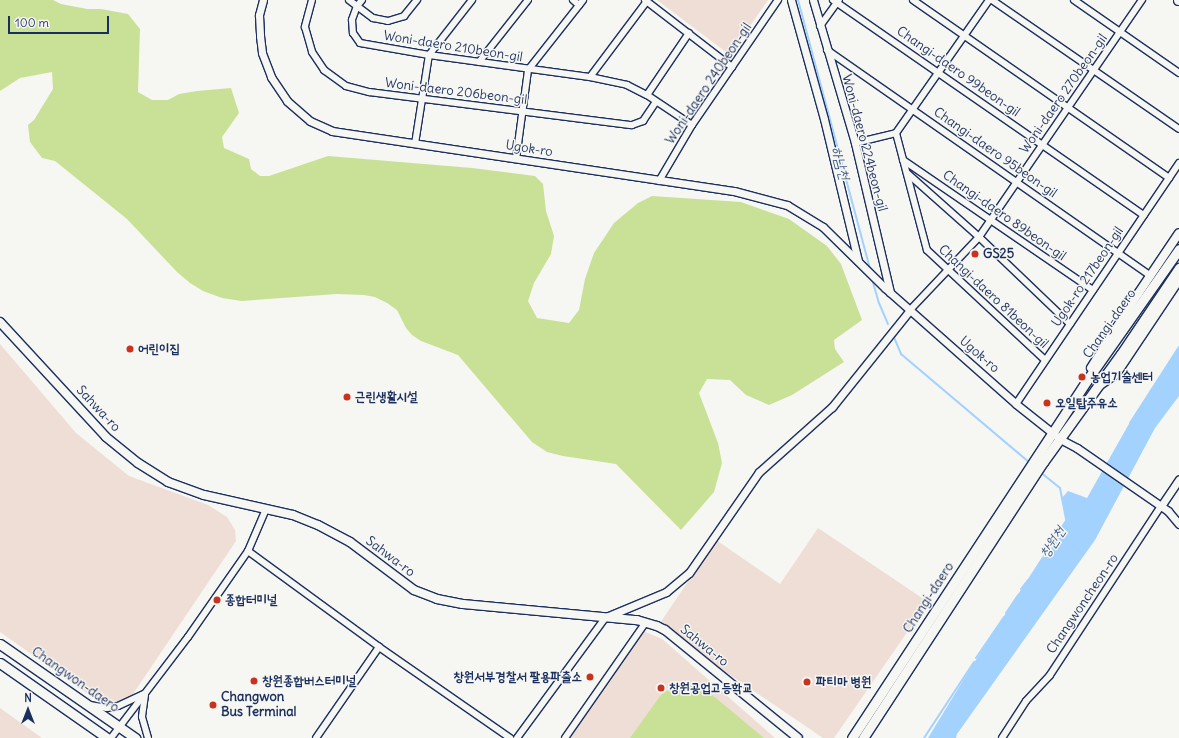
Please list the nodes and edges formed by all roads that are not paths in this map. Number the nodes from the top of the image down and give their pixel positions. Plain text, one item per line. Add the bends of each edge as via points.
1 (263, 0) edge
2 (312, 0) edge
3 (349, 0) edge
4 (362, 0) edge
5 (417, 0) edge
6 (472, 0) edge
7 (528, 0) edge
8 (573, 0) edge
9 (778, 0) edge
10 (791, 0) edge
11 (813, 0) edge
12 (913, 0) edge
13 (989, 0) edge
14 (992, 0) edge
15 (1074, 0) edge
16 (1142, 0) edge
17 (646, 1) edge
18 (837, 1) edge
19 (581, 3) edge
20 (357, 6) junction
21 (820, 26) junction
22 (1121, 32) junction
23 (689, 34) junction
24 (963, 35) junction
25 (826, 50) junction
26 (429, 55) junction
27 (479, 62) junction
28 (732, 67) junction
29 (528, 70) junction
30 (1094, 70) junction
31 (939, 72) junction
32 (1179, 73) edge
33 (590, 78) junction
34 (647, 95) junction
35 (423, 98) junction
36 (656, 102) junction
37 (1068, 108) junction
38 (914, 109) junction
39 (521, 111) junction
40 (692, 126) junction
41 (1179, 129) edge
42 (896, 133) junction
43 (855, 143) junction
44 (415, 144) junction
45 (1041, 144) junction
46 (516, 159) junction
47 (903, 160) junction
48 (1179, 163) edge
49 (907, 172) junction
50 (1169, 178) junction
51 (659, 181) junction
52 (1017, 183) junction
53 (1144, 215) junction
54 (991, 220) junction
55 (1179, 233) edge
56 (979, 237) junction
57 (1179, 249) edge
58 (1118, 253) junction
59 (860, 265) junction
60 (1179, 268) edge
61 (948, 270) junction
62 (1150, 275) junction
63 (1179, 280) edge
64 (887, 290) junction
65 (1093, 290) junction
66 (910, 310) junction
67 (0, 322) edge
68 (1070, 324) junction
69 (1045, 360) junction
70 (1087, 380) junction
71 (1100, 385) junction
72 (1016, 404) junction
73 (1052, 432) junction
74 (1060, 439) junction
75 (1040, 459) junction
76 (1030, 474) junction
77 (1179, 479) edge
78 (1161, 506) junction
79 (266, 509) junction
80 (1179, 524) edge
81 (248, 551) junction
82 (606, 617) junction
83 (646, 622) junction
84 (0, 644) edge
85 (378, 647) junction
86 (0, 663) edge
87 (145, 693) junction
88 (86, 704) junction
89 (119, 727) junction
90 (797, 737) edge
91 (108, 738) edge
92 (111, 738) edge
93 (135, 738) edge
94 (148, 738) edge
95 (316, 738) edge
96 (510, 738) edge
97 (517, 738) edge
98 (565, 738) edge
99 (852, 738) edge
100 (863, 738) edge
101 (1002, 738) edge

1 - 44 street, Ugok-ro via 259,15 262,53 271,77 287,101 310,121 332,131
2 - 35 street, Woni-daero 206beon-gil via 305,27 312,52 324,70 346,86 369,92
3 - 20 street
4 - 20 street, Woni-daero 210beon-gil
5 - 20 street via 404,16 388,21 373,18
6 - 26 street
7 - 27 street
8 - 19 street
9 - 28 street, Woni-daero 240beon-gil
10 - 59 street
11 - 21 street, Woni-daero 224beon-gil
12 - 24 street
13 - 24 street
14 - 30 street
15 - 22 street
16 - 22 street, Woni-daero 270beon-gil
17 - 23 street
17 - 33 street
18 - 21 street
18 - 31 street, Changi-daero 99beon-gil
19 - 29 street
20 - 26 street, Woni-daero 210beon-gil via 352,20 353,33 360,42
21 - 25 street, Woni-daero 224beon-gil
22 - 30 street, Woni-daero 270beon-gil
22 - 32 street
23 - 28 street
23 - 34 street
24 - 31 street
24 - 37 street
25 - 38 street, Changi-daero 95beon-gil
25 - 43 street, Woni-daero 224beon-gil
26 - 27 street, Woni-daero 210beon-gil
26 - 35 street
27 - 29 street, Woni-daero 210beon-gil
28 - 40 street, Woni-daero 240beon-gil
29 - 33 street, Woni-daero 210beon-gil
29 - 39 street
30 - 37 street, Woni-daero 270beon-gil
30 - 41 street
31 - 38 street
31 - 45 street, Changi-daero 99beon-gil
33 - 34 street, Woni-daero 210beon-gil via 627,85
34 - 36 street, Woni-daero 210beon-gil
35 - 39 street, Woni-daero 206beon-gil
35 - 44 street
36 - 39 street, Woni-daero 206beon-gil via 643,121 632,125
36 - 40 street, Woni-daero 210beon-gil
37 - 45 street, Woni-daero 270beon-gil
37 - 50 street
38 - 42 street
38 - 52 street, Changi-daero 95beon-gil
39 - 46 street
40 - 51 street, Woni-daero 240beon-gil
42 - 43 street
42 - 47 street, Changi-daero 81beon-gil
43 - 64 street, Woni-daero 224beon-gil
44 - 46 street, Ugok-ro
45 - 52 street, Woni-daero 270beon-gil
45 - 53 street, Changi-daero 99beon-gil
46 - 51 street, Ugok-ro
47 - 49 street, Changi-daero 81beon-gil
47 - 54 street, Changi-daero 89beon-gil
48 - 50 street, Ugok-ro 217beon-gil
49 - 56 street
49 - 61 street, Changi-daero 81beon-gil via 927,250
50 - 53 street, Ugok-ro 217beon-gil
51 - 59 street, Ugok-ro via 734,191 787,205 823,227
52 - 54 street, Woni-daero 270beon-gil
52 - 58 street, Changi-daero 95beon-gil
53 - 58 street, Ugok-ro 217beon-gil
54 - 56 street, Woni-daero 270beon-gil
54 - 65 street, Changi-daero 89beon-gil
55 - 62 main road
56 - 61 street, Woni-daero 270beon-gil
56 - 68 street
57 - 70 main road, Changi-daero
58 - 62 street, Changi-daero 95beon-gil
58 - 65 street, Ugok-ro 217beon-gil
59 - 64 street, Ugok-ro
60 - 71 main road, Changi-daero
61 - 66 street, Woni-daero 270beon-gil
61 - 69 street, Changi-daero 81beon-gil
62 - 70 main road via 1093,364
63 - 71 main road via 1116,374
64 - 66 street, Ugok-ro
65 - 68 street, Ugok-ro 217beon-gil
66 - 72 street, Ugok-ro
66 - 82 street via 832,407 759,472 689,573 666,592
67 - 79 main road, Sahwa-ro via 106,437 138,463 186,489
68 - 69 street, Ugok-ro 217beon-gil
69 - 72 street, Ugok-ro 217beon-gil
70 - 73 main road, Changi-daero
71 - 74 main road, Changi-daero
72 - 73 street, Ugok-ro
73 - 74 street, Ugok-ro
73 - 75 main road, Changi-daero
74 - 75 main road, Changi-daero
74 - 78 street, Ugok-ro
75 - 76 main road
76 - 99 main road, Changi-daero
76 - 100 main road, Changi-daero
77 - 78 street, Changwoncheon-ro
78 - 80 street, Ugok-ro
78 - 101 street, Changwoncheon-ro via 1050,675 1026,701
79 - 81 street
79 - 82 main road, Sahwa-ro via 293,515 337,534 406,585 429,597 463,604
81 - 85 street
81 - 87 street
82 - 83 main road, Sahwa-ro
82 - 97 street
83 - 90 main road, Sahwa-ro via 665,630
83 - 98 street
84 - 88 main road, Changwon-daero
85 - 95 street
85 - 96 street
86 - 91 main road
87 - 88 street via 118,706 107,708
87 - 89 street
87 - 94 street via 142,717
88 - 89 main road, Changwon-daero
89 - 92 street
89 - 93 main road, Changwon-daero

